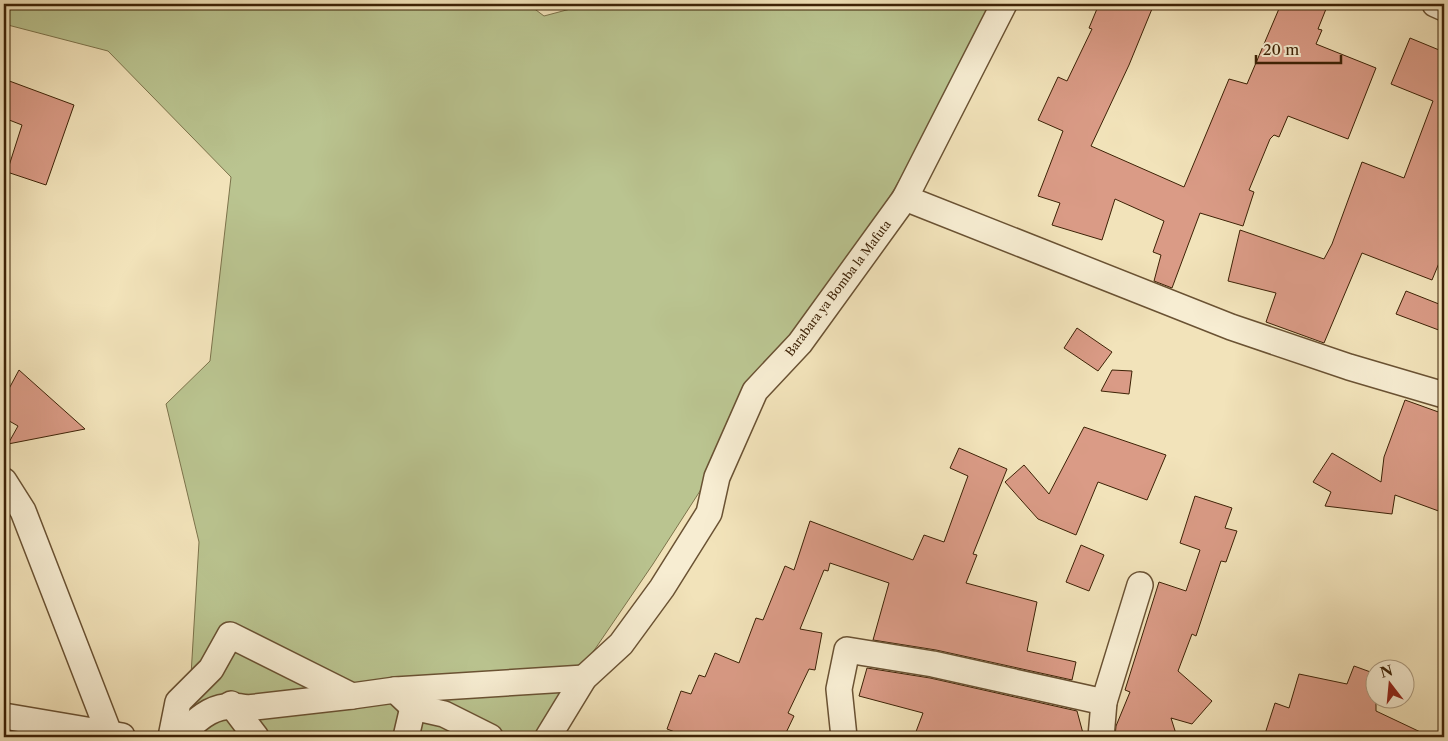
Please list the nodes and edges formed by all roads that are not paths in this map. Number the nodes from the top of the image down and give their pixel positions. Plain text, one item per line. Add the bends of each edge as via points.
1 (1004, 4) edge
2 (1434, 4) edge
3 (1444, 8) edge
4 (905, 198) junction
5 (1444, 395) edge
6 (4, 481) edge
7 (1140, 585) dead end
8 (584, 678) junction
9 (395, 690) junction
10 (352, 696) junction
11 (1104, 702) junction
12 (231, 704) junction
13 (413, 707) junction
14 (4, 716) edge
15 (117, 735) edge
16 (171, 737) edge
17 (180, 737) edge
18 (256, 737) edge
19 (406, 737) edge
20 (490, 737) edge
21 (548, 737) edge
22 (844, 737) edge
23 (1101, 737) edge

1 - 4 street, Barabara ya Bomba la Mafuta
2 - 3 street
4 - 5 street via 1231,327
4 - 8 street, Barabara ya Bomba la Mafuta via 800,343 755,391 717,477 708,513 662,588 621,644
6 - 15 street via 23,510
7 - 11 street
8 - 9 street
8 - 21 street, Barabara ya Bomba la Mafuta
9 - 10 street
9 - 13 street
10 - 12 street via 247,708
10 - 16 street via 230,635 211,669 178,702
11 - 22 street via 933,664 847,650 839,689
11 - 23 street
12 - 17 street via 201,716
12 - 18 street
13 - 19 street
13 - 20 street via 444,714
14 - 15 street

